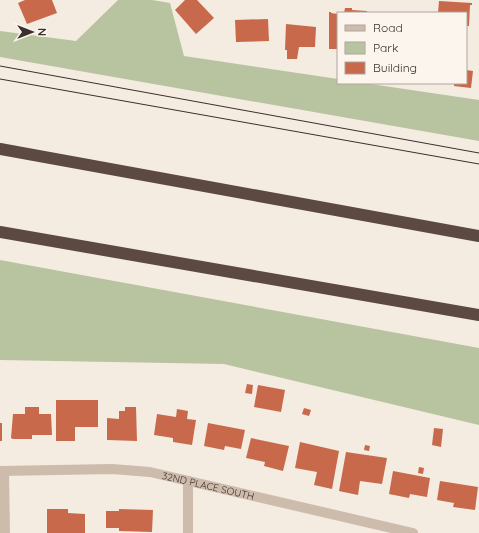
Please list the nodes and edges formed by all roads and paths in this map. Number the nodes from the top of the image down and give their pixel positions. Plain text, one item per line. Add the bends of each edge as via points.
1 (0, 149) edge
2 (0, 232) edge
3 (479, 236) edge
4 (479, 315) edge
5 (2, 471) edge
6 (188, 481) junction
7 (5, 533) edge
8 (188, 533) edge
9 (413, 533) edge

1 - 3 highway
2 - 4 highway
5 - 6 street, 32ND PLACE SOUTH via 112,469 150,472
5 - 7 street
6 - 8 street
6 - 9 street, 32ND PLACE SOUTH

